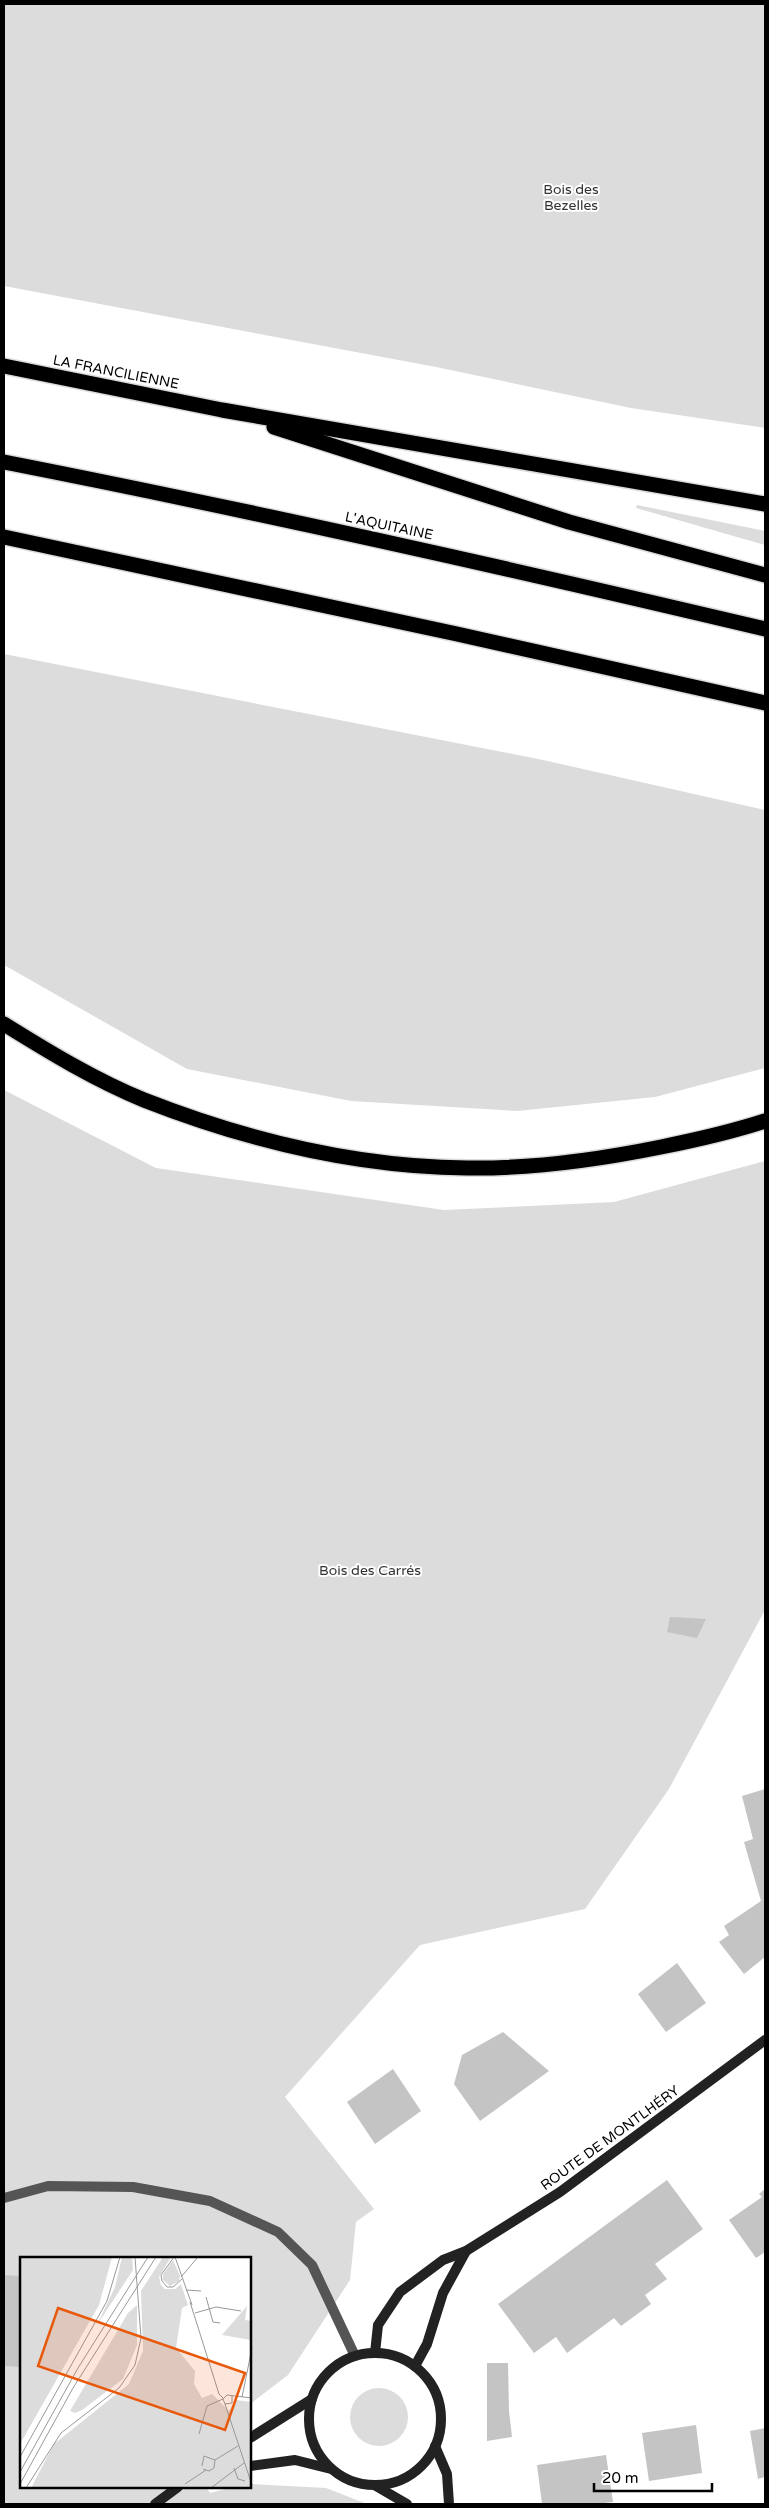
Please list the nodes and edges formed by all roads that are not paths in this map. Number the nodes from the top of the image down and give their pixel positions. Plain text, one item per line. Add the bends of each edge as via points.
1 (4, 366) edge
2 (222, 410) junction
3 (4, 462) edge
4 (765, 504) edge
5 (4, 537) edge
6 (765, 575) edge
7 (765, 629) edge
8 (765, 703) edge
9 (4, 1024) edge
10 (765, 1121) edge
11 (765, 2040) edge
12 (4, 2198) edge
13 (466, 2252) junction
14 (375, 2353) junction
15 (355, 2356) junction
16 (415, 2366) junction
17 (312, 2399) junction
18 (251, 2437) edge
19 (435, 2446) junction
20 (251, 2466) edge
21 (331, 2469) junction
22 (376, 2486) junction
23 (177, 2488) edge
24 (155, 2504) edge
25 (407, 2504) edge
26 (449, 2504) edge

1 - 2 highway, LA FRANCILIENNE
2 - 4 highway
2 - 6 highway via 569,522
3 - 7 highway, L'AQUITAINE via 511,569
5 - 8 highway
9 - 10 highway via 80,1069 142,1099 207,1123 262,1140 403,1164 467,1168 566,1163 690,1141
11 - 13 main road, ROUTE DE MONTLHÉRY via 560,2192
12 - 15 lane via 48,2186 133,2186 210,2201 278,2232 312,2265
13 - 14 main road, ROUTE DE MONTLHÉRY via 443,2260 400,2292 378,2325
13 - 16 main road, ROUTE DE MONTLHÉRY via 443,2293 427,2344
14 - 15 main road
14 - 16 main road via 395,2356
15 - 17 main road via 336,2365
16 - 19 main road via 430,2381 441,2411 441,2429
17 - 18 main road
17 - 21 main road via 311,2437 318,2455
19 - 22 main road via 426,2462 412,2475
19 - 26 main road via 447,2474
20 - 21 main road via 295,2460
21 - 22 main road via 345,2479
22 - 25 main road
23 - 24 main road

